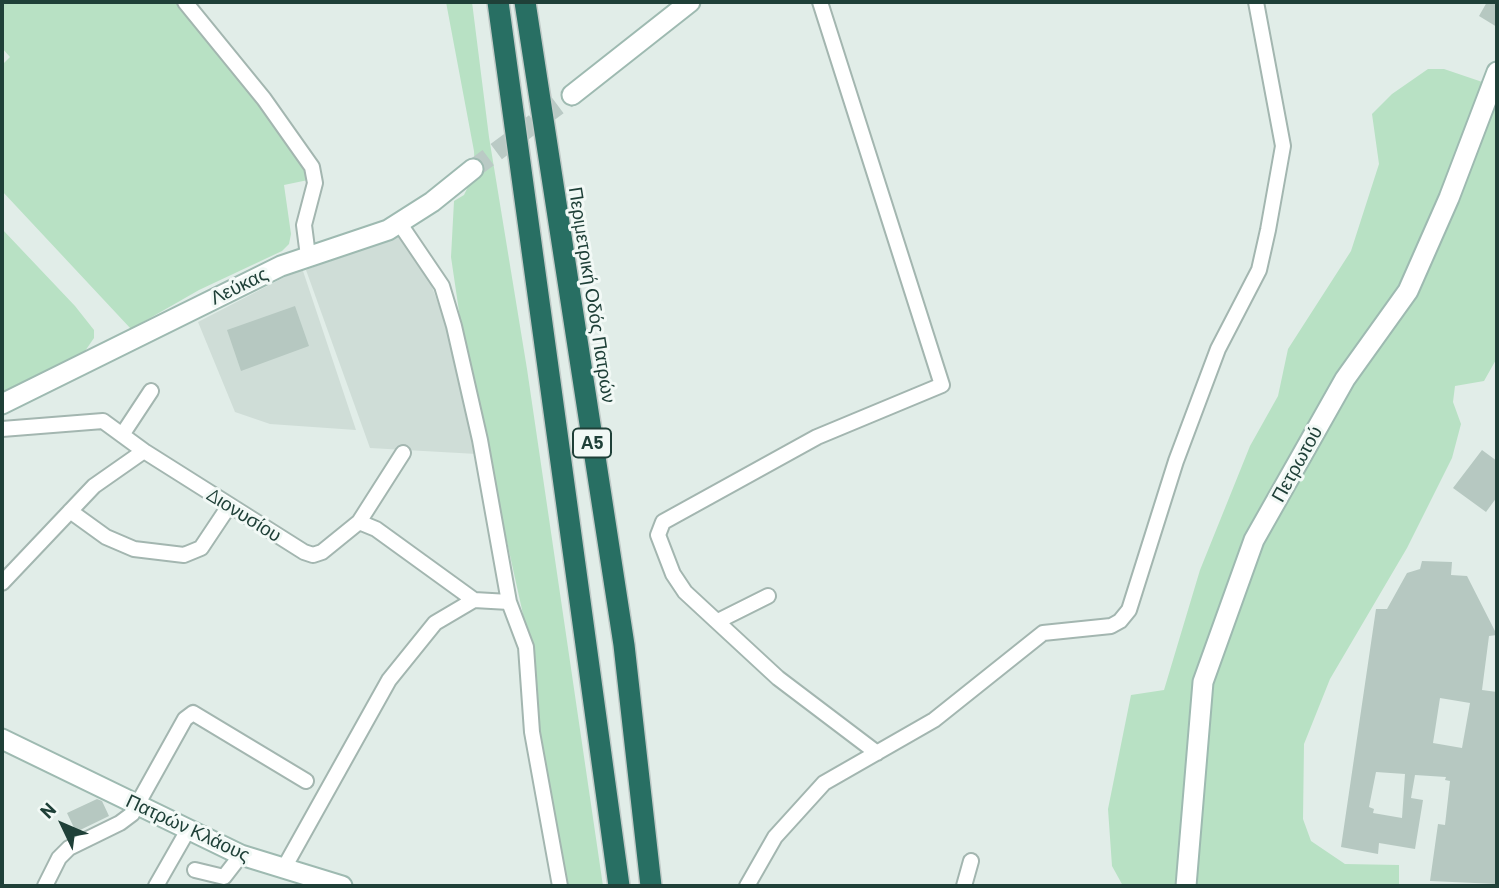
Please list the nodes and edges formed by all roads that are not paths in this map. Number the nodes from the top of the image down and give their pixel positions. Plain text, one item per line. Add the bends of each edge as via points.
1 (185, 2) edge
2 (498, 2) edge
3 (525, 2) edge
4 (690, 2) edge
5 (820, 2) edge
6 (1271, 2) edge
7 (1257, 8) edge
8 (1497, 72) edge
9 (572, 95) tunnel mouth
10 (473, 169) tunnel mouth
11 (400, 224) junction
12 (308, 256) junction
13 (151, 391) dead end
14 (2, 404) edge
15 (2, 429) edge
16 (122, 435) junction
17 (144, 451) junction
18 (403, 453) dead end
19 (229, 506) junction
20 (70, 510) junction
21 (359, 522) junction
22 (2, 583) edge
23 (768, 596) dead end
24 (474, 600) junction
25 (509, 602) junction
26 (718, 621) junction
27 (2, 739) edge
28 (877, 753) junction
29 (306, 781) dead end
30 (137, 805) junction
31 (188, 830) junction
32 (240, 855) junction
33 (971, 861) dead end
34 (284, 869) junction
35 (195, 870) dead end
36 (45, 886) edge
37 (156, 886) edge
38 (342, 886) edge
39 (560, 886) edge
40 (620, 886) edge
41 (651, 886) edge
42 (747, 886) edge
43 (964, 886) edge
44 (1186, 886) edge

1 - 12 street via 312,167 315,183 304,225
2 - 40 highway, Α5
3 - 41 highway, Περιμετρική Οδός Πατρών / Α5 via 624,645
4 - 9 street
5 - 26 street via 942,385 817,437 663,522 658,535 673,574 685,592
6 - 7 street
7 - 28 street via 1283,146 1268,230 1259,270 1218,349 1176,461 1129,610 1111,626 1043,634 934,720
8 - 44 street, Πετρωτού via 1408,291 1345,379 1254,540 1203,682
10 - 11 street, Λεύκας
11 - 12 street, Λεύκας
11 - 25 street via 442,286 454,326
12 - 14 street, Λεύκας
13 - 16 street
15 - 16 street, Διονυσίου via 95,419
16 - 17 street, Διονυσίου
17 - 19 street, Διονυσίου
17 - 20 street via 102,480
18 - 21 street
19 - 20 street via 201,548 184,555 134,548 106,537
19 - 21 street, Διονυσίου via 313,555 328,549
20 - 22 street
21 - 24 street via 376,528
23 - 26 street
24 - 25 street
24 - 34 street via 435,623 400,664
25 - 39 street via 526,647 532,732
26 - 28 street via 778,678
27 - 30 street, Πατρών Κλάους
28 - 42 street via 830,779 806,799 775,837
29 - 30 street via 193,713 185,719
30 - 31 street, Πατρών Κλάους
30 - 36 street via 120,824 69,848
31 - 32 street, Πατρών Κλάους
31 - 37 street
32 - 34 street, Πατρών Κλάους
32 - 35 street via 224,877
33 - 43 street
34 - 38 street, Πατρών Κλάους

